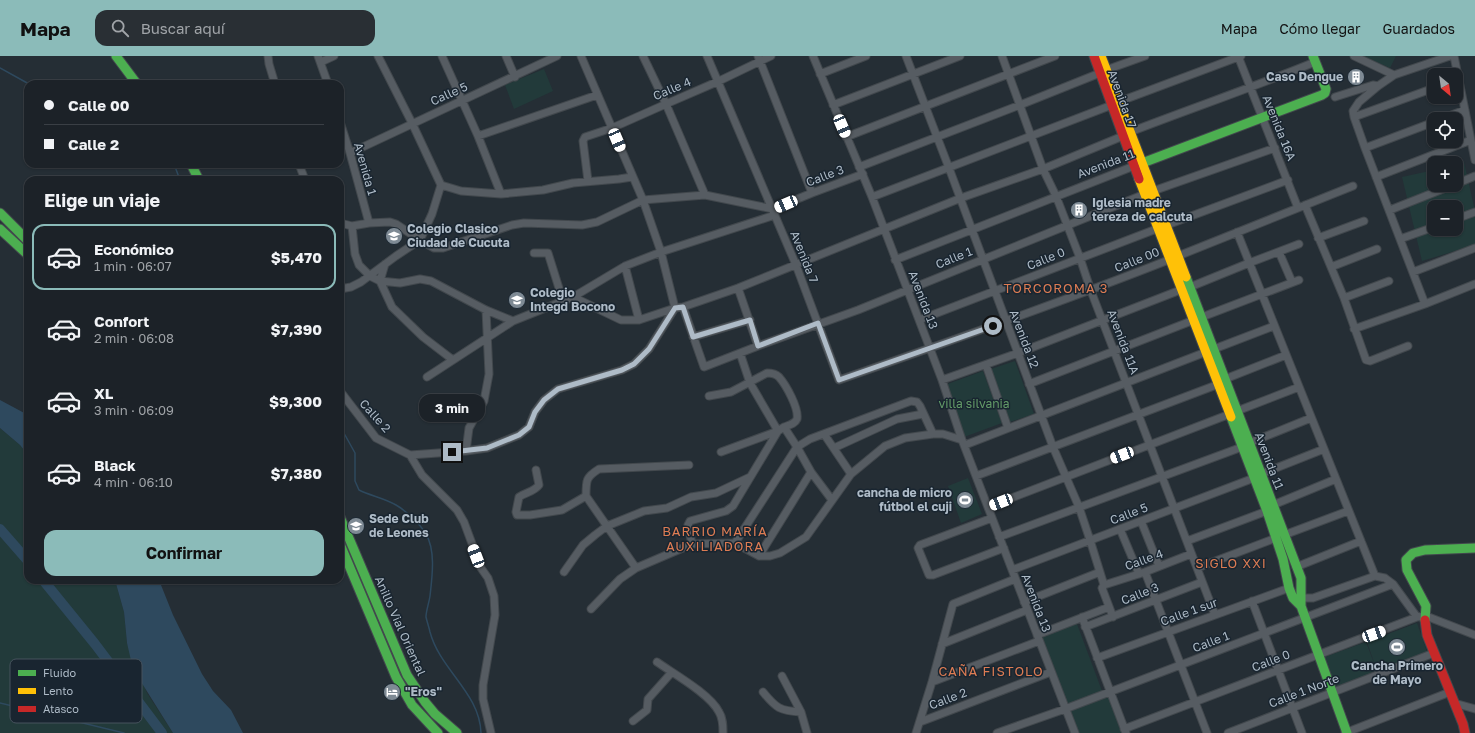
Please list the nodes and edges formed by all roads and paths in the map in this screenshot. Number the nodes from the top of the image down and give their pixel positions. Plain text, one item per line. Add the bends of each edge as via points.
1 (116, 56) edge
2 (268, 56) edge
3 (334, 56) edge
4 (378, 56) edge
5 (442, 56) edge
6 (506, 56) edge
7 (557, 56) edge
8 (581, 56) edge
9 (643, 56) edge
10 (708, 56) edge
11 (771, 56) edge
12 (813, 56) edge
13 (866, 56) edge
14 (906, 56) edge
15 (960, 56) edge
16 (1002, 56) edge
17 (1055, 56) edge
18 (1094, 56) edge
19 (1101, 56) edge
20 (1145, 56) edge
21 (1239, 56) edge
22 (1354, 56) edge
23 (1450, 56) edge
24 (1454, 56) edge
25 (319, 59) edge
26 (759, 59) edge
27 (1314, 59) edge
28 (1103, 71) junction
29 (820, 74) junction
30 (1009, 74) junction
31 (914, 75) junction
32 (1394, 75) junction
33 (515, 77) junction
34 (134, 80) edge
35 (273, 80) edge
36 (327, 80) edge
37 (719, 81) junction
38 (1378, 86) junction
39 (1251, 88) junction
40 (1427, 91) edge
41 (597, 95) junction
42 (1335, 97) dead end
43 (462, 101) junction
44 (666, 104) junction
45 (1115, 104) junction
46 (833, 105) junction
47 (925, 105) junction
48 (1020, 105) junction
49 (1465, 110) junction
50 (1460, 112) edge
51 (1354, 117) junction
52 (1262, 118) junction
53 (412, 123) junction
54 (1427, 125) edge
55 (612, 128) junction
56 (344, 134) edge
57 (1127, 134) junction
58 (478, 136) junction
59 (937, 136) junction
60 (1031, 136) junction
61 (846, 137) junction
62 (1472, 140) junction
63 (1275, 148) junction
64 (1365, 148) junction
65 (1474, 149) edge
66 (350, 153) junction
67 (1475, 160) edge
68 (1138, 165) junction
69 (859, 167) junction
70 (949, 168) junction
71 (1043, 169) junction
72 (863, 174) junction
73 (1475, 176) edge
74 (632, 177) junction
75 (1376, 177) junction
76 (1288, 180) junction
77 (588, 181) junction
78 (1463, 181) edge
79 (440, 185) junction
80 (1353, 186) dead end
81 (1435, 192) edge
82 (812, 193) junction
83 (1149, 193) junction
84 (501, 194) junction
85 (705, 195) junction
86 (1056, 196) junction
87 (872, 197) junction
88 (961, 198) junction
89 (643, 200) junction
90 (1302, 207) junction
91 (1390, 210) junction
92 (774, 212) junction
93 (1475, 212) edge
94 (0, 213) edge
95 (1463, 216) edge
96 (1364, 221) dead end
97 (369, 222) junction
98 (344, 224) edge
99 (1067, 225) junction
100 (352, 226) junction
101 (1163, 226) junction
102 (0, 229) edge
103 (884, 229) junction
104 (1427, 229) edge
105 (972, 230) junction
106 (1237, 232) junction
107 (24, 237) edge
108 (1318, 238) junction
109 (1400, 239) junction
110 (420, 240) junction
111 (1298, 244) dead end
112 (1475, 248) edge
113 (1377, 249) dead end
114 (24, 251) edge
115 (661, 252) junction
116 (1279, 252) junction
117 (534, 253) dead end
118 (1175, 257) junction
119 (1080, 258) junction
120 (982, 259) junction
121 (896, 260) junction
122 (1249, 262) junction
123 (385, 264) junction
124 (359, 265) junction
125 (796, 265) junction
126 (625, 266) junction
127 (1331, 267) junction
128 (1414, 272) junction
129 (370, 276) junction
130 (380, 281) junction
131 (1389, 281) dead end
132 (361, 282) junction
133 (1475, 284) edge
134 (344, 288) edge
135 (738, 288) junction
136 (1186, 288) junction
137 (907, 289) junction
138 (995, 291) junction
139 (1091, 291) junction
140 (1261, 293) junction
141 (573, 297) junction
142 (1344, 298) junction
143 (563, 301) junction
144 (1425, 304) junction
145 (683, 307) junction
146 (675, 308) junction
147 (486, 310) junction
148 (1198, 318) junction
149 (1102, 319) junction
150 (639, 320) junction
151 (750, 320) junction
152 (919, 320) junction
153 (513, 321) junction
154 (1006, 322) junction
155 (818, 323) junction
156 (1274, 326) junction
157 (1354, 329) junction
158 (488, 336) junction
159 (693, 337) junction
160 (758, 346) junction
161 (1408, 346) dead end
162 (929, 348) junction
163 (1210, 350) junction
164 (1115, 351) junction
165 (740, 353) junction
166 (1018, 353) junction
167 (1286, 355) junction
168 (453, 360) junction
169 (986, 365) junction
170 (427, 377) dead end
171 (839, 380) joint
172 (942, 380) junction
173 (1222, 381) junction
174 (1127, 382) junction
175 (750, 383) junction
176 (1029, 384) junction
177 (1299, 387) junction
178 (344, 396) edge
179 (709, 396) dead end
180 (1233, 412) junction
181 (923, 414) junction
182 (1139, 414) junction
183 (1041, 415) junction
184 (1311, 418) junction
185 (957, 428) junction
186 (1008, 428) junction
187 (781, 429) junction
188 (824, 434) junction
189 (933, 434) junction
190 (943, 434) junction
191 (963, 443) junction
192 (1150, 444) junction
193 (1245, 445) junction
194 (797, 446) junction
195 (1053, 447) junction
196 (834, 448) junction
197 (1324, 449) junction
198 (466, 451) junction
199 (721, 452) dead end
200 (410, 455) junction
201 (689, 465) dead end
202 (536, 470) dead end
203 (811, 472) junction
204 (851, 474) junction
205 (976, 476) junction
206 (1066, 476) junction
207 (1163, 476) junction
208 (1257, 476) junction
209 (750, 477) junction
210 (1336, 479) junction
211 (586, 496) junction
212 (832, 500) junction
213 (988, 507) junction
214 (1079, 508) junction
215 (1174, 508) junction
216 (1270, 508) junction
217 (1348, 511) junction
218 (992, 518) junction
219 (1141, 521) junction
220 (344, 526) edge
221 (607, 526) junction
222 (1120, 529) junction
223 (999, 537) junction
224 (1280, 537) junction
225 (1090, 540) junction
226 (1187, 541) junction
227 (1361, 541) junction
228 (735, 543) junction
229 (692, 544) junction
230 (1004, 548) junction
231 (1475, 548) edge
232 (344, 554) edge
233 (1191, 554) junction
234 (759, 556) junction
235 (1159, 566) junction
236 (1296, 567) junction
237 (636, 568) junction
238 (1197, 568) junction
239 (1012, 570) junction
240 (564, 572) dead end
241 (1100, 572) junction
242 (1142, 573) junction
243 (1375, 576) junction
244 (1015, 579) junction
245 (1202, 582) junction
246 (1393, 584) junction
247 (1104, 585) junction
248 (1288, 588) junction
249 (1156, 600) junction
250 (1252, 601) junction
251 (1024, 602) junction
252 (1302, 602) junction
253 (1109, 606) junction
254 (591, 609) dead end
255 (1027, 610) junction
256 (1215, 615) junction
257 (1082, 617) junction
258 (1113, 617) junction
259 (1422, 617) junction
260 (1305, 618) junction
261 (1085, 627) junction
262 (1168, 631) junction
263 (1264, 633) junction
264 (1475, 635) edge
265 (1038, 638) junction
266 (942, 644) junction
267 (1434, 653) junction
268 (1318, 655) junction
269 (1097, 658) junction
270 (657, 662) dead end
271 (1181, 665) junction
272 (1278, 670) junction
273 (672, 672) junction
274 (1051, 672) junction
275 (782, 676) dead end
276 (932, 682) junction
277 (763, 692) dead end
278 (1110, 692) junction
279 (1332, 692) junction
280 (1450, 692) junction
281 (1195, 702) junction
282 (1454, 703) junction
283 (1292, 708) junction
284 (1065, 709) junction
285 (1475, 709) edge
286 (801, 712) junction
287 (633, 721) dead end
288 (920, 722) junction
289 (1125, 731) edge
290 (438, 733) edge
291 (457, 733) edge
292 (491, 733) edge
293 (724, 733) edge
294 (807, 733) edge
295 (916, 733) edge
296 (998, 733) edge
297 (1075, 733) edge
298 (1208, 733) edge
299 (1228, 733) edge
300 (1302, 733) edge
301 (1347, 733) edge
302 (1465, 733) edge

1 - 34 main road
2 - 35 street
3 - 25 street
4 - 53 street
5 - 43 street
6 - 33 street
7 - 33 street, Calle 5
8 - 41 street
9 - 44 street
10 - 37 street, Avenida 7
11 - 26 street, Calle 4
12 - 29 street, Avenida 13
13 - 29 street
14 - 31 street, Avenida 12
15 - 31 street
16 - 30 street, Avenida 11A
17 - 30 street
18 - 28 main road, Avenida 17
19 - 28 main road, Avenida 17
20 - 28 street
21 - 39 street, Avenida 16A
21 - 45 street
22 - 32 street
23 - 32 street
24 - 49 street
25 - 36 street
26 - 37 street, Calle 4
26 - 82 street
27 - 39 street
27 - 52 main road, Avenida 11 via 1325,93
28 - 45 main road, Avenida 17
28 - 48 street
29 - 46 street, Avenida 13
30 - 47 street
30 - 48 street, Avenida 11A
31 - 46 street
31 - 47 street, Avenida 12
32 - 38 street
33 - 43 street, Calle 5
37 - 44 street, Calle 4
37 - 92 street, Avenida 7
38 - 42 street via 1373,85
38 - 51 street via 1355,106
39 - 52 street, Avenida 16A
39 - 57 street
40 - 51 street
41 - 55 street
41 - 58 street
43 - 53 street, Calle 5
43 - 58 street
44 - 55 street, Calle 4
44 - 85 street
45 - 57 main road, Avenida 17
45 - 60 street
46 - 61 street, Avenida 13
47 - 59 street, Avenida 12
47 - 61 street
48 - 59 street
48 - 60 street, Avenida 11A
49 - 50 street
49 - 62 street
51 - 64 street
52 - 63 street, Avenida 16A
52 - 68 main road, Avenida 11
53 - 66 street, Calle 5
53 - 79 street
54 - 64 street
55 - 74 street
55 - 77 street, Calle 4 via 585,137 583,141
56 - 66 street, Avenida 1
57 - 68 main road, Avenida 17
57 - 71 street
58 - 84 street
59 - 69 street
59 - 70 street, Avenida 12
60 - 70 street
60 - 71 street, Avenida 11A
61 - 69 street, Avenida 13
62 - 65 street
62 - 75 street
63 - 76 street, Avenida 16A
63 - 83 street, Calle 1
64 - 75 street
65 - 67 street
66 - 97 street, Avenida 1
68 - 83 main road, Avenida 17
68 - 86 street, Avenida 11
69 - 72 street, Avenida 13
70 - 87 street
70 - 88 street, Avenida 12
71 - 86 street, Avenida 11A
71 - 88 street
72 - 82 street, Calle 3
72 - 87 street, Avenida 13
73 - 78 street
74 - 77 street
74 - 89 street
75 - 91 street
76 - 90 street, Avenida 16A
76 - 101 street, Calle 0
77 - 84 street via 543,190
79 - 84 street via 461,191
79 - 110 street via 432,214
80 - 90 street, Calle 00
81 - 91 street
82 - 92 street, Calle 3
83 - 99 street, Calle 1
83 - 101 main road, Avenida 11
85 - 89 street
85 - 92 street
86 - 99 street, Avenida 11A
86 - 105 street, Avenida 11
87 - 103 street, Avenida 13
88 - 103 street
88 - 105 street, Avenida 12
89 - 110 street via 597,222 582,225 524,223 443,248 434,248
89 - 115 street
90 - 106 street, Calle 00
90 - 108 street, Avenida 16A
91 - 109 street
92 - 115 street, Calle 3
92 - 125 street, Avenida 7
93 - 95 street
94 - 107 main road
96 - 108 street
97 - 100 street
97 - 110 street via 396,224
98 - 100 street
99 - 119 street, Avenida 11A
99 - 120 street, Calle 1
100 - 124 street
101 - 118 main road, Avenida 11
101 - 119 street, Calle 0
102 - 114 main road
103 - 121 street, Avenida 13
103 - 125 street
104 - 109 street
105 - 120 street, Avenida 12
105 - 121 street, Avenida 11
106 - 118 street, Calle 00
106 - 122 street
108 - 127 street, Avenida 16A
109 - 128 street
110 - 123 street
111 - 116 street
112 - 128 street
113 - 127 street
115 - 126 street, Calle 3
115 - 146 street
116 - 122 street
116 - 140 street via 1295,281
117 - 143 street via 548,253
118 - 136 main road, Avenida 11
118 - 139 street, Calle 00
119 - 138 street, Calle 0
119 - 139 street, Avenida 11A
120 - 137 street, Calle 1
120 - 138 street, Avenida 12
121 - 137 street, Avenida 13
122 - 136 street
122 - 140 street
123 - 129 street
123 - 130 street
124 - 129 street
124 - 132 street
125 - 135 street
125 - 155 street, Avenida 7
126 - 141 street, Calle 3
126 - 150 street
127 - 142 street, Avenida 16A
128 - 144 street
129 - 130 street
129 - 132 street
130 - 147 street via 431,281
130 - 168 street via 392,307 423,338
131 - 142 street
132 - 134 street
133 - 144 street
135 - 145 street
135 - 151 street
136 - 148 main road, Avenida 11
136 - 149 street
137 - 152 street, Avenida 13
137 - 155 street, Calle 1 via 858,310
138 - 152 street, Calle 0
138 - 154 street, Avenida 12
139 - 149 street, Avenida 11A
139 - 154 street, Calle 00
140 - 148 street
140 - 156 street
141 - 143 street, Calle 3
141 - 150 street via 621,320
142 - 157 street, Avenida 16A
143 - 153 street, Calle 3
144 - 157 street
145 - 146 street
145 - 159 street
146 - 150 street
146 - 198 street via 649,349 634,364 558,389 544,400 535,412 529,427 519,435 487,448
147 - 153 street
147 - 158 street
148 - 163 main road, Avenida 11
148 - 164 street
149 - 164 street, Avenida 11A
149 - 166 street
151 - 159 street
151 - 160 street
152 - 162 street, Avenida 13
153 - 158 street, Calle 3
154 - 162 street, Calle 00
154 - 166 street, Avenida 12
155 - 160 street, Calle 1
155 - 171 street, Avenida 7
156 - 163 street
156 - 167 street
157 - 161 street, Avenida 16A via 1366,360 1370,361
158 - 168 street, Calle 3
158 - 198 street via 489,374 484,401 469,428
159 - 165 street, Calle 1 via 704,367
160 - 165 street, Calle 1
162 - 171 street, Calle 00
162 - 172 street, Avenida 13
163 - 173 main road, Avenida 11
163 - 174 street
164 - 174 street, Avenida 11A
164 - 176 street
165 - 175 street
166 - 169 street
166 - 176 street, Avenida 12
167 - 173 street
167 - 177 street
168 - 170 street, Calle 3
169 - 172 street
169 - 186 street
172 - 185 street, Avenida 13
173 - 180 main road, Avenida 11
173 - 182 street
174 - 182 street, Avenida 11A
174 - 183 street
175 - 179 street via 731,392
175 - 187 street
175 - 187 street via 767,373 773,373 788,390 796,408 797,419 794,424
176 - 183 street, Avenida 12
177 - 180 street
177 - 184 street
178 - 200 street, Calle 2 via 376,438
180 - 192 street
180 - 193 main road, Avenida 11
181 - 188 street via 917,402 912,401
181 - 189 street
181 - 196 street via 897,419
182 - 192 street, Avenida 11A
182 - 195 street
183 - 186 street
183 - 195 street, Avenida 12
184 - 193 street
184 - 197 street
185 - 190 street
185 - 191 street, Avenida 13
186 - 191 street
187 - 194 street
187 - 199 street
187 - 209 street
188 - 194 street
188 - 196 street
189 - 190 street
189 - 204 street via 905,438 885,446
190 - 191 street
191 - 205 street, Avenida 13
192 - 206 street
192 - 207 street, Avenida 11A
193 - 207 street
193 - 208 main road, Avenida 11
194 - 203 street
194 - 228 street
195 - 205 street
195 - 206 street, Avenida 12
196 - 204 street
197 - 208 street, Calle 5
197 - 210 street
198 - 200 street
200 - 292 street via 422,475 456,510 464,522 494,596 495,615 483,685 483,699
201 - 211 street via 599,469 589,476
202 - 211 street via 539,484 533,491 519,497 517,514 562,510
203 - 212 street
203 - 234 street
204 - 212 street
205 - 213 street, Avenida 13
206 - 213 street
206 - 214 street, Avenida 12
207 - 214 street
207 - 215 street, Avenida 11A
208 - 215 street, Calle 5
208 - 216 main road, Avenida 11
209 - 221 street via 716,493 692,497 667,508 644,511
209 - 229 street via 733,506 726,511 690,521 688,525
210 - 216 street
210 - 217 street
211 - 221 street
212 - 234 street via 806,537 780,553
213 - 218 street, Avenida 13
214 - 223 street
214 - 225 street, Avenida 12
215 - 219 street, Calle 5
215 - 226 street, Avenida 11A
216 - 224 main road, Avenida 11
216 - 226 street
217 - 224 street
217 - 227 street
218 - 223 street, Avenida 13
218 - 230 street via 920,545 918,548 929,574 933,575
219 - 222 street, Calle 5
219 - 235 street
220 - 291 main road, Anillo Vial Oriental via 407,675 425,702
221 - 237 street
221 - 240 street via 583,545
222 - 225 street, Calle 5
222 - 242 street
223 - 230 street, Avenida 13
224 - 236 main road, Avenida 11
224 - 238 street
224 - 248 main road, Avenida 11
225 - 239 street, Calle 5
225 - 241 street, Avenida 12
226 - 233 street, Avenida 11A
227 - 236 street
227 - 243 street
228 - 229 street
228 - 234 street
229 - 237 street
230 - 239 street, Avenida 13
231 - 259 main road via 1425,550 1412,553 1406,560 1407,570 1426,606
232 - 290 main road, Anillo Vial Oriental via 396,678 416,710
233 - 235 street, Calle 4
233 - 238 street, Avenida 11A
235 - 242 street, Calle 4
236 - 252 main road, Avenida 11 via 1301,578
237 - 254 street via 620,579
238 - 245 street, Avenida 11A
239 - 244 street, Avenida 13
241 - 247 street, Avenida 12
241 - 251 street
242 - 247 street, Calle 4
242 - 249 street
243 - 246 street via 1385,578
243 - 252 street
244 - 251 street, Avenida 13
244 - 266 street via 953,604
245 - 249 street, Calle 3
245 - 256 street, Avenida 11A
246 - 259 street
246 - 260 street, Calle 1
247 - 253 street, Avenida 12 via 1102,588
248 - 250 street, Calle 1 sur
248 - 252 main road, Avenida 11 via 1293,598
249 - 258 street, Calle 3
249 - 262 street
250 - 256 street, Calle 1 sur
250 - 263 street
251 - 255 street, Avenida 13
252 - 260 main road, Avenida 11
253 - 257 street, Calle 3
253 - 258 street, Avenida 12
255 - 265 street, Avenida 13
255 - 266 street
256 - 262 street, Calle 1 sur
257 - 261 street
257 - 265 street, Calle 3
258 - 261 street, Calle 3
259 - 264 street
259 - 267 main road
259 - 268 street, Calle 0
260 - 263 street, Calle 1
260 - 268 main road, Avenida 11
261 - 269 street
262 - 269 street, Calle 1 sur
262 - 271 street
263 - 271 street, Calle 1
263 - 272 street
265 - 274 street, Avenida 13
265 - 276 street, Calle 3
266 - 276 street
267 - 279 street, Calle 1 Norte
267 - 280 main road
268 - 272 street, Calle 0
268 - 279 main road, Avenida 11
269 - 278 street
270 - 273 street
271 - 278 street, Calle 1
271 - 281 street
272 - 281 street, Calle 0
272 - 283 street
273 - 287 street via 648,699 647,710
273 - 293 street via 710,699 719,712
274 - 284 street, Avenida 13
274 - 288 street, Calle 2
275 - 286 street
276 - 288 street
277 - 286 street via 775,706 787,711
278 - 284 street, Calle 1
278 - 289 street
279 - 283 street, Calle 1 Norte
279 - 301 main road, Avenida 11
280 - 282 main road
280 - 301 street
281 - 289 street, Calle 0
281 - 298 street
282 - 285 street
282 - 302 main road
283 - 299 street, Calle 1 Norte
283 - 300 street
284 - 296 street, Calle 1
284 - 297 street, Avenida 13
286 - 294 street
288 - 295 street

